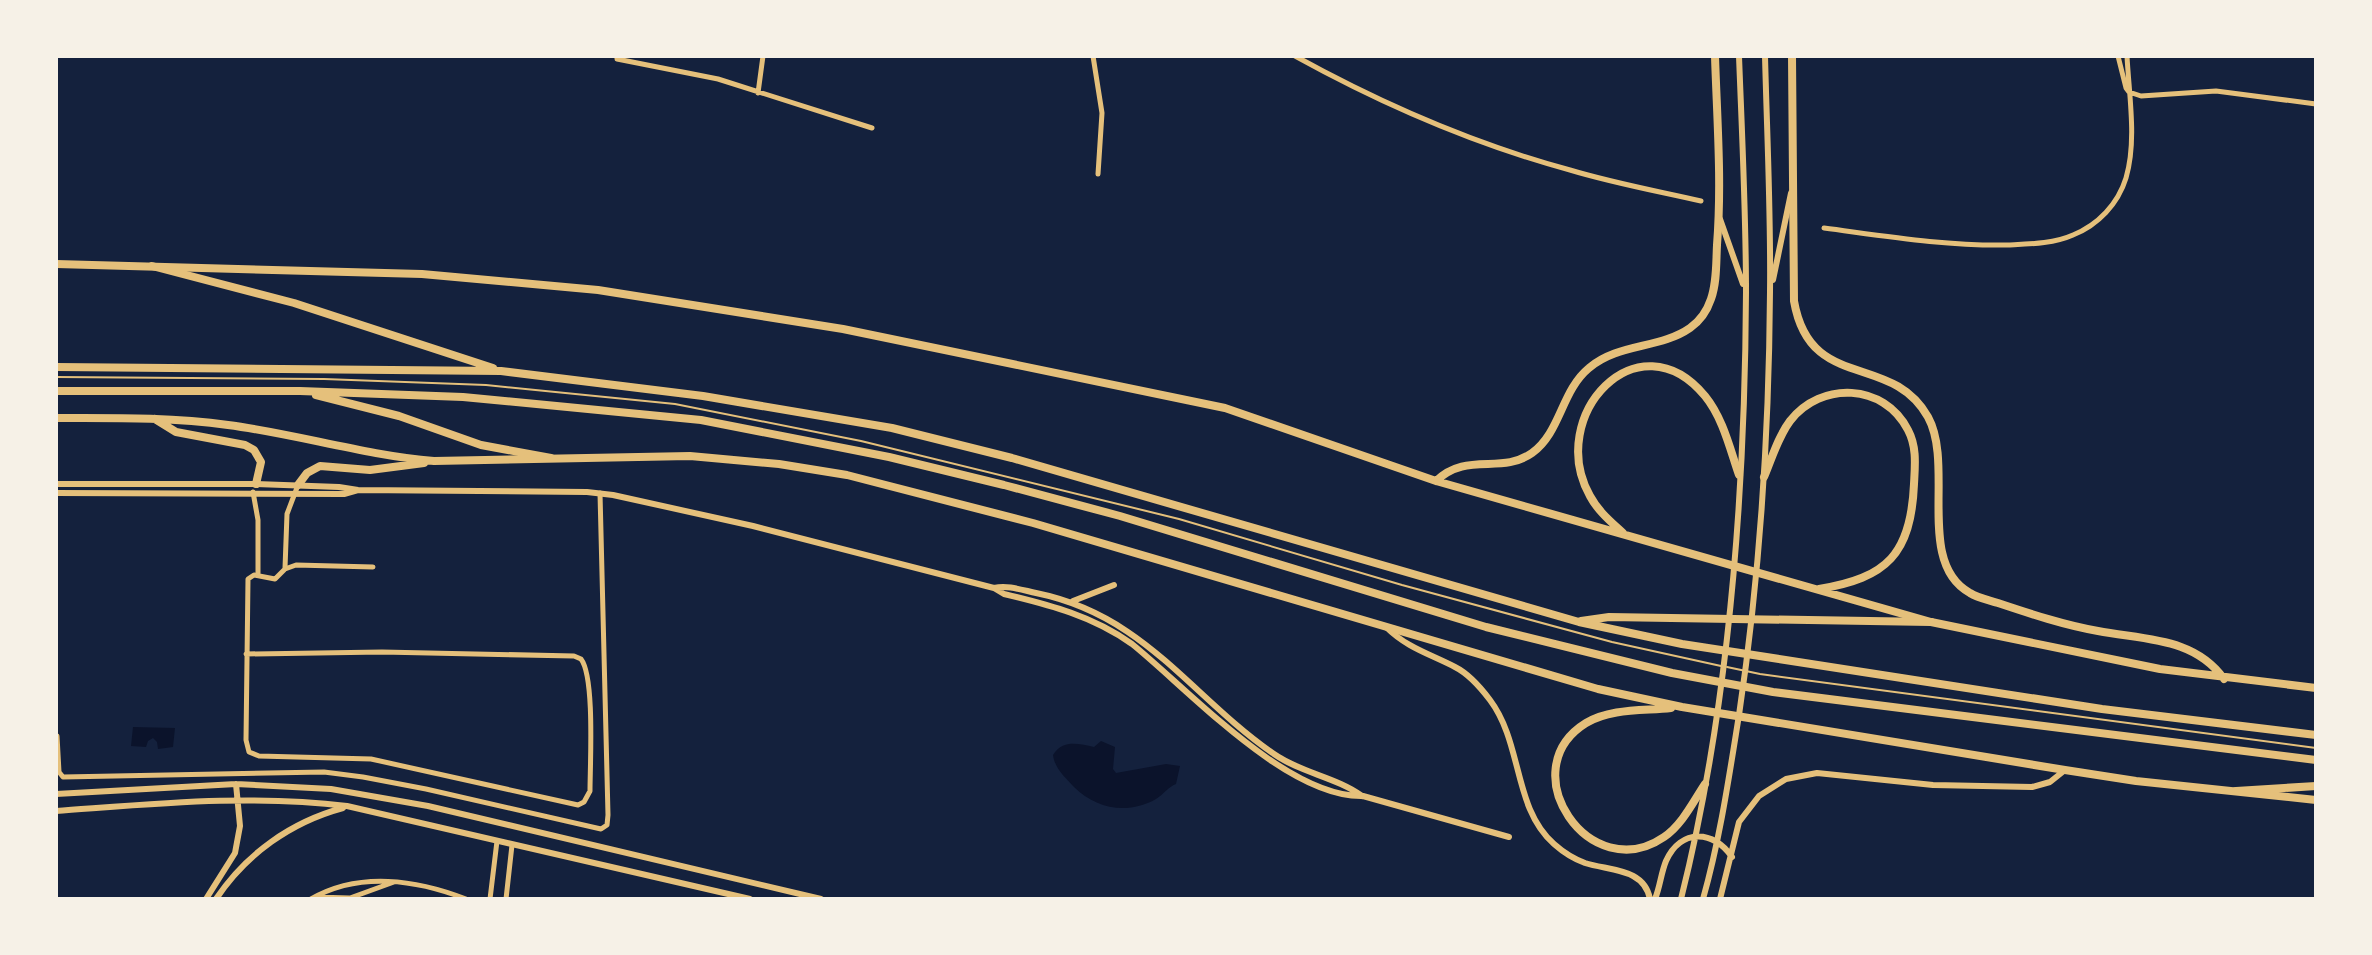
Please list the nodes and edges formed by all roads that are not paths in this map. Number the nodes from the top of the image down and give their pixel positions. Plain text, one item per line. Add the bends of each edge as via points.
1 (617, 56) edge
2 (763, 56) edge
3 (1093, 56) edge
4 (1295, 56) edge
5 (1715, 56) edge
6 (1739, 56) edge
7 (1765, 56) edge
8 (1792, 56) edge
9 (2118, 56) edge
10 (2127, 56) edge
11 (2129, 92) junction
12 (758, 93) junction
13 (2316, 104) edge
14 (872, 128) dead end
15 (1098, 174) dead end
16 (1793, 181) junction
17 (1701, 201) dead end
18 (1719, 215) junction
19 (1824, 228) dead end
20 (56, 264) edge
21 (152, 266) junction
22 (1746, 292) junction
23 (1770, 292) junction
24 (56, 367) edge
25 (501, 371) junction
26 (56, 377) edge
27 (56, 391) edge
28 (300, 391) junction
29 (56, 418) edge
30 (154, 419) junction
31 (551, 458) junction
32 (434, 461) junction
33 (1739, 475) junction
34 (1764, 477) junction
35 (1436, 481) junction
36 (56, 484) edge
37 (255, 488) junction
38 (296, 489) junction
39 (56, 493) edge
40 (600, 493) junction
41 (1626, 536) junction
42 (373, 567) dead end
43 (285, 569) junction
44 (258, 575) junction
45 (1114, 585) dead end
46 (994, 588) junction
47 (1814, 590) junction
48 (1071, 602) junction
49 (1579, 622) junction
50 (1931, 622) junction
51 (1386, 627) junction
52 (246, 654) junction
53 (2224, 679) junction
54 (2316, 688) edge
55 (1682, 707) junction
56 (2316, 735) edge
57 (57, 736) edge
58 (2316, 748) edge
59 (2316, 760) edge
60 (2065, 770) junction
61 (1309, 772) junction
62 (1307, 780) junction
63 (236, 784) junction
64 (1705, 784) junction
65 (2316, 786) edge
66 (2236, 791) junction
67 (56, 794) edge
68 (1363, 796) junction
69 (236, 799) junction
70 (2316, 800) edge
71 (347, 806) junction
72 (428, 806) junction
73 (56, 811) edge
74 (425, 824) junction
75 (1509, 837) dead end
76 (497, 841) junction
77 (512, 845) junction
78 (612, 849) junction
79 (1732, 857) junction
80 (609, 865) junction
81 (395, 881) junction
82 (313, 898) edge
83 (206, 899) edge
84 (216, 899) edge
85 (466, 899) edge
86 (492, 899) edge
87 (506, 899) edge
88 (750, 899) edge
89 (821, 899) edge
90 (1653, 899) edge
91 (1681, 899) edge
92 (1703, 899) edge
93 (1720, 899) edge

1 - 12 street
2 - 12 street
3 - 15 street via 1102,113
4 - 17 street via 1397,107 1502,149 1593,177
5 - 18 highway
6 - 22 street
7 - 23 street
8 - 16 highway
9 - 11 street
10 - 11 street
11 - 13 street via 2147,97 2216,91
11 - 19 street via 2131,153 2123,187 2098,221 2072,236 1971,245
12 - 14 street
16 - 23 street
16 - 53 highway via 1794,301 1801,329 1829,360 1891,380 1927,415 1939,446 1940,547 1957,582 1970,594 2064,623 2189,648
18 - 22 street
18 - 35 highway via 1714,287 1697,322 1589,367 1565,397 1549,436 1528,456 1511,463 1462,465
20 - 21 highway
21 - 25 highway via 294,303
21 - 35 highway via 422,274 714,307 1225,408
22 - 33 street
23 - 34 street
24 - 25 highway
25 - 49 highway via 703,396 892,428
26 - 58 lane via 486,385 675,404 861,441 1164,515 1582,634 1760,674
27 - 28 highway
28 - 31 highway via 399,416 481,445
28 - 59 highway via 463,397 715,423 1004,485 1486,627 1672,673 1773,692
29 - 30 highway
30 - 32 highway via 226,425
30 - 37 highway via 176,432 254,450 261,462
31 - 32 highway
31 - 51 highway via 690,456 847,475 1033,523
32 - 38 highway via 380,469 320,466
33 - 41 highway via 1712,406 1696,386 1675,372 1653,367 1621,373 1602,386 1584,414 1578,455 1585,486 1601,512
33 - 64 street via 1725,643
34 - 47 highway via 1789,422 1817,398 1854,392 1881,402 1907,429 1915,457 1907,534 1880,569 1861,580
34 - 92 street via 1747,659
35 - 41 highway
36 - 37 street
37 - 38 street
37 - 39 street
37 - 44 street
38 - 40 street
38 - 43 street via 287,514
40 - 46 street
40 - 57 street via 608,815 601,829 324,772 63,777
41 - 47 highway
42 - 43 street
43 - 44 street via 272,579
44 - 52 street via 248,582
45 - 48 street
46 - 48 street
46 - 62 street via 1077,613 1111,630 1263,757
47 - 50 highway
48 - 61 street via 1138,638 1265,748
49 - 50 highway via 1609,617
49 - 56 highway via 1942,686
50 - 53 highway
51 - 55 highway via 1598,689
51 - 90 street via 1408,646 1457,667 1489,699 1513,744 1529,809 1546,836 1578,860 1637,878
52 - 52 street via 574,656 588,674 589,798 578,805 371,759 253,755 246,740
53 - 54 highway
55 - 60 highway
55 - 64 highway via 1618,713 1580,727 1558,761 1560,801 1584,835 1624,849 1655,842 1680,822
60 - 66 highway
60 - 79 street via 2050,782 2023,787 1933,785 1817,773 1796,776 1767,790 1745,812
61 - 62 street
61 - 68 street
62 - 68 street via 1341,794
63 - 67 street
63 - 69 street
63 - 72 street via 331,789
64 - 91 street
65 - 66 highway
66 - 70 highway
68 - 75 street
69 - 71 street
69 - 73 street
69 - 83 street via 240,826 235,853
71 - 74 street
71 - 84 street via 280,835 246,863
72 - 74 street
72 - 78 street
74 - 76 street
76 - 77 street
76 - 86 street
77 - 80 street
77 - 87 street
78 - 80 street
78 - 89 street
79 - 90 street via 1714,838 1686,840 1668,859
79 - 93 street
80 - 88 street
81 - 82 street via 347,885
81 - 82 street via 350,898
81 - 85 street

